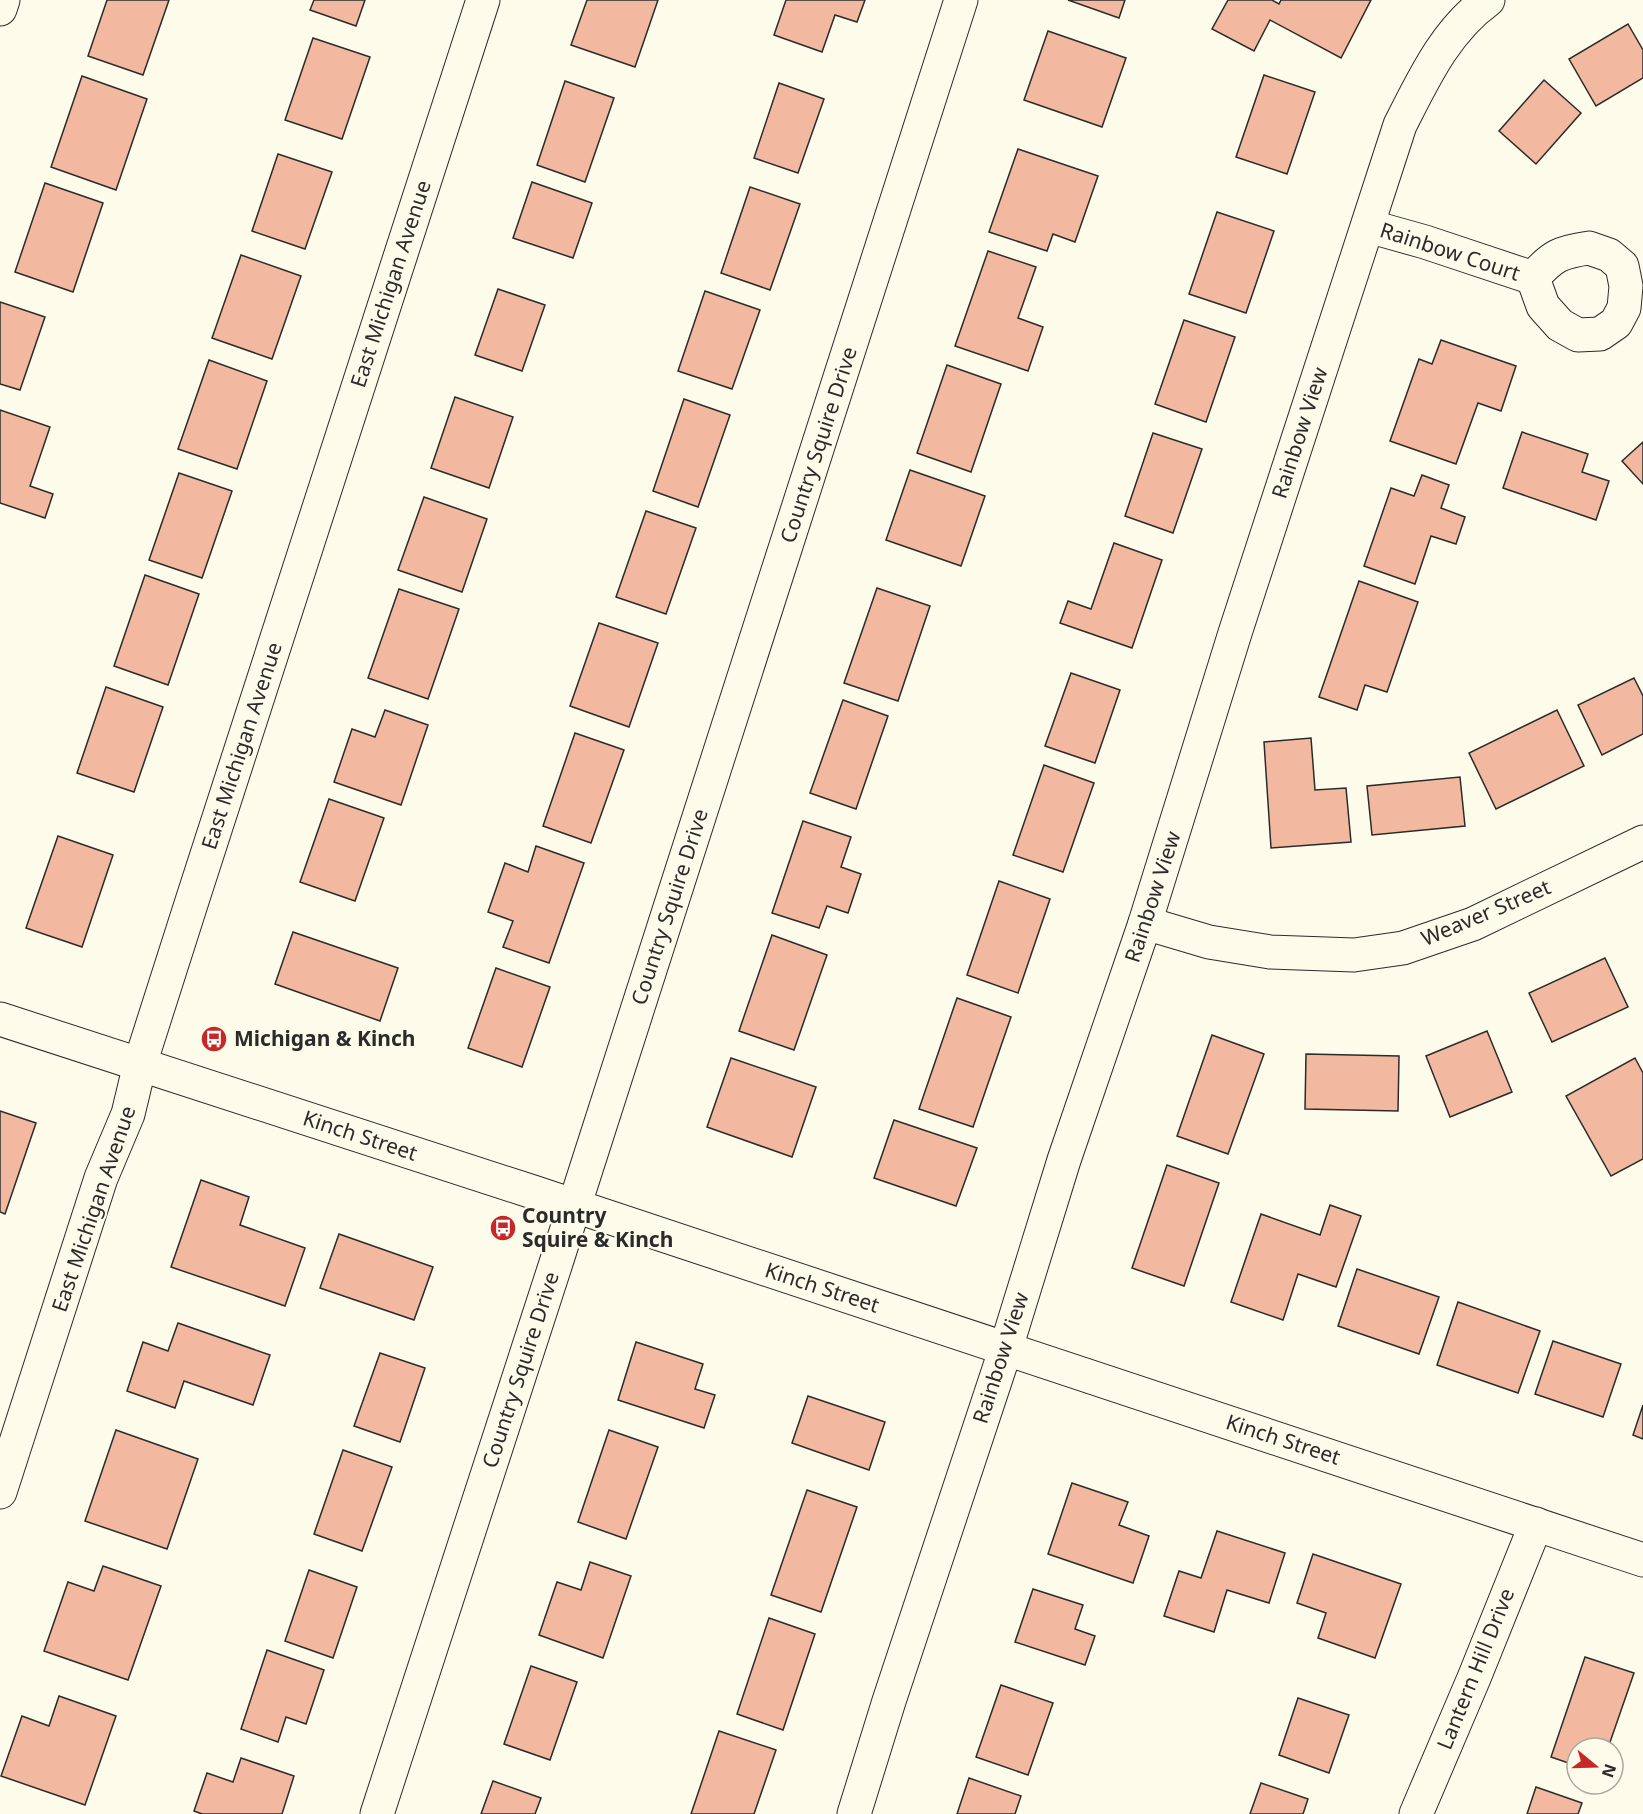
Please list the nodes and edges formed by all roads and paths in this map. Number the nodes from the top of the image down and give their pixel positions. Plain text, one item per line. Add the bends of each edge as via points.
1 (3, 0) edge
2 (483, 0) edge
3 (961, 0) edge
4 (1488, 0) edge
5 (0, 9) edge
6 (1368, 226) junction
7 (1533, 278) dead end
8 (1643, 842) edge
9 (1145, 923) junction
10 (0, 1019) edge
11 (140, 1064) junction
12 (574, 1206) junction
13 (1005, 1348) junction
14 (0, 1492) edge
15 (1536, 1524) junction
16 (1643, 1560) edge
17 (377, 1814) edge
18 (854, 1814) edge
19 (1416, 1814) edge

1 - 5 street
2 - 11 street, East Michigan Avenue
3 - 12 street, Country Squire Drive
4 - 6 street, Rainbow View via 1453,34 1433,61 1400,125
6 - 7 street, Rainbow Court
6 - 9 street, Rainbow View
8 - 9 street, Weaver Street via 1473,924 1403,948 1354,955 1270,952 1209,942
9 - 13 street, Rainbow View
10 - 11 street, Kinch Street
11 - 12 street, Kinch Street
11 - 14 street, East Michigan Avenue via 128,1114 101,1178
12 - 13 street, Kinch Street
12 - 17 street, Country Squire Drive
13 - 15 street, Kinch Street
13 - 18 street, Rainbow View
15 - 16 street, Kinch Street
15 - 19 street, Lantern Hill Drive

